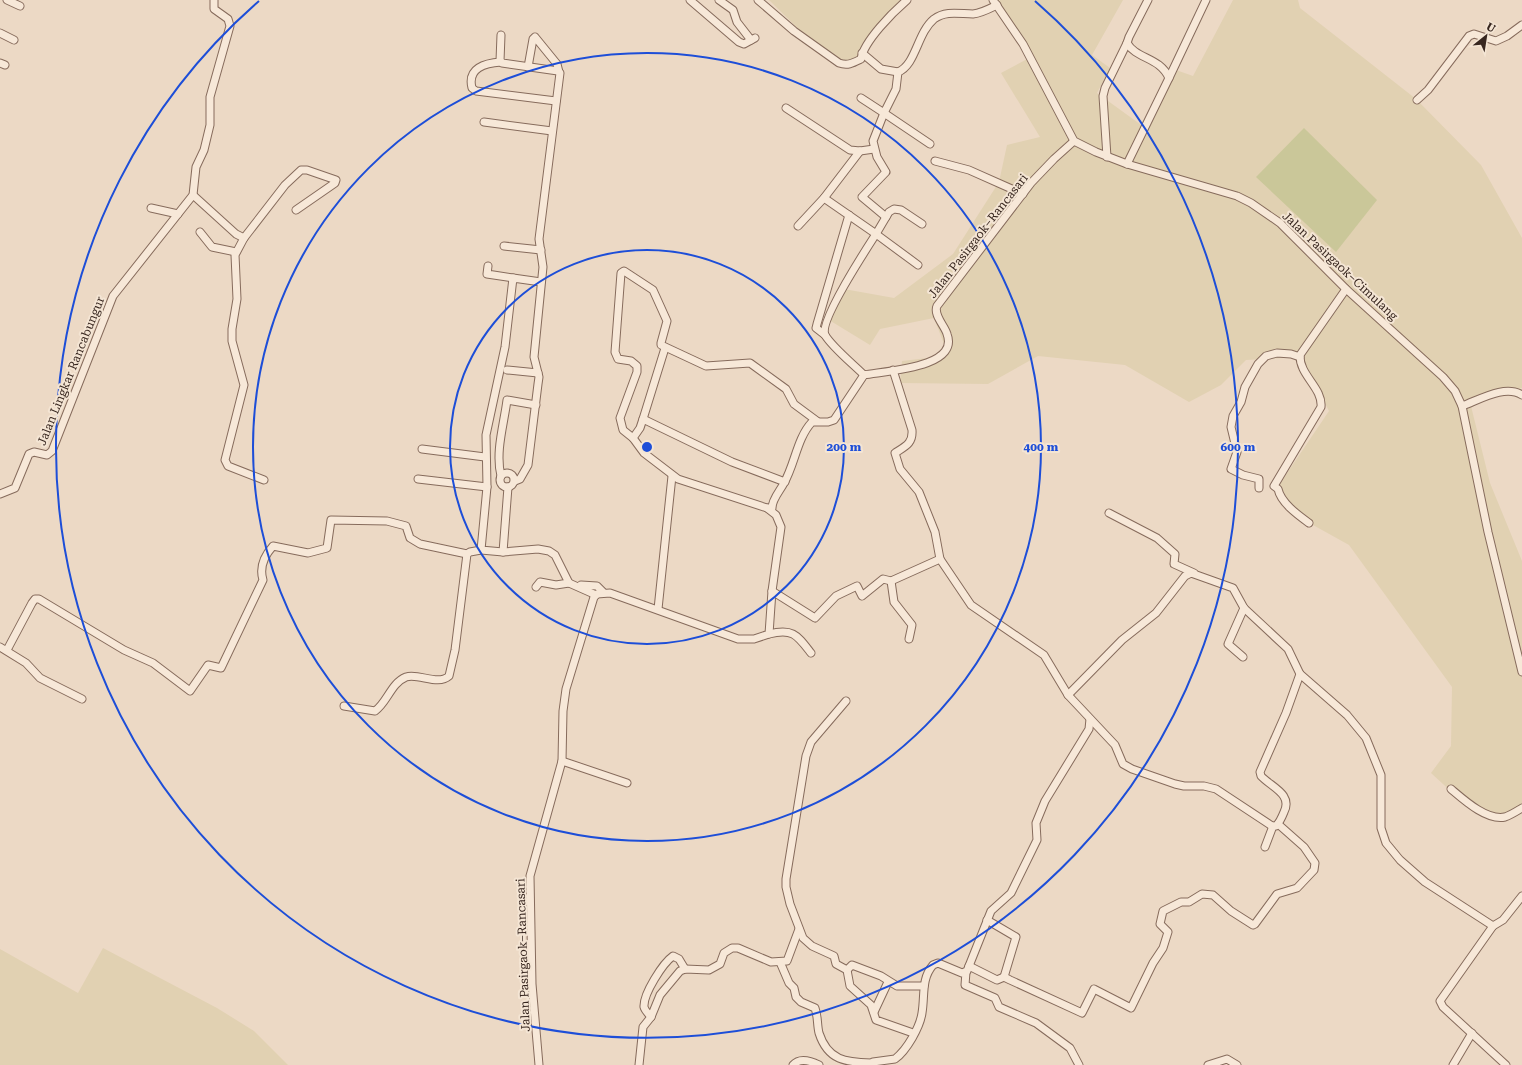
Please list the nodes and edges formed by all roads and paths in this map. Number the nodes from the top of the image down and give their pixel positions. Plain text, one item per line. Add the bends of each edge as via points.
1 (7, 0) edge
2 (214, 0) edge
3 (690, 0) edge
4 (719, 0) edge
5 (758, 0) edge
6 (907, 0) edge
7 (1148, 0) edge
8 (1206, 0) edge
9 (995, 3) edge
10 (20, 6) dead end
11 (1522, 25) edge
12 (0, 33) edge
13 (501, 35) dead end
14 (14, 40) dead end
15 (1127, 43) junction
16 (862, 53) junction
17 (501, 62) junction
18 (528, 67) junction
19 (559, 72) junction
20 (898, 72) junction
21 (1170, 78) junction
22 (861, 98) dead end
23 (1417, 100) dead end
24 (556, 101) junction
25 (786, 108) dead end
26 (884, 113) junction
27 (484, 122) dead end
28 (552, 131) junction
29 (1074, 141) junction
30 (930, 144) dead end
31 (874, 149) junction
32 (860, 151) junction
33 (1107, 157) junction
34 (935, 161) dead end
35 (1127, 164) junction
36 (1023, 194) junction
37 (193, 195) junction
38 (824, 198) junction
39 (151, 208) dead end
40 (296, 210) dead end
41 (178, 214) junction
42 (849, 215) junction
43 (886, 217) junction
44 (922, 224) dead end
45 (798, 226) dead end
46 (200, 232) dead end
47 (876, 234) junction
48 (244, 238) junction
49 (504, 246) dead end
50 (541, 250) junction
51 (236, 252) junction
52 (918, 265) dead end
53 (488, 266) dead end
54 (514, 278) junction
55 (541, 282) junction
56 (1346, 289) junction
57 (826, 335) junction
58 (665, 348) junction
59 (1300, 357) junction
60 (507, 370) dead end
61 (893, 370) junction
62 (538, 373) junction
63 (864, 375) junction
64 (1522, 395) edge
65 (536, 405) junction
66 (1462, 406) junction
67 (643, 419) junction
68 (817, 421) junction
69 (633, 438) junction
70 (422, 449) dead end
71 (485, 457) junction
72 (501, 476) junction
73 (672, 476) junction
74 (418, 479) dead end
75 (264, 480) dead end
76 (514, 481) junction
77 (785, 482) junction
78 (487, 487) junction
79 (508, 487) junction
80 (1259, 488) dead end
81 (0, 494) edge
82 (767, 508) junction
83 (1109, 513) dead end
84 (1309, 523) dead end
85 (481, 550) junction
86 (503, 552) junction
87 (467, 554) junction
88 (940, 559) junction
89 (1198, 574) junction
90 (891, 581) junction
91 (572, 584) junction
92 (536, 587) dead end
93 (772, 591) junction
94 (599, 594) junction
95 (1244, 608) junction
96 (658, 609) junction
97 (769, 634) junction
98 (909, 639) dead end
99 (3, 649) edge
100 (811, 653) dead end
101 (1243, 657) dead end
102 (1522, 672) edge
103 (1300, 674) junction
104 (1068, 695) junction
105 (82, 699) dead end
106 (846, 701) dead end
107 (344, 706) dead end
108 (1090, 719) junction
109 (562, 761) junction
110 (627, 783) dead end
111 (1451, 789) dead end
112 (1522, 808) edge
113 (1276, 825) junction
114 (1265, 847) dead end
115 (1521, 900) edge
116 (987, 920) junction
117 (1493, 926) junction
118 (799, 930) junction
119 (780, 962) junction
120 (685, 969) junction
121 (967, 969) junction
122 (847, 970) junction
123 (1004, 977) junction
124 (888, 982) junction
125 (924, 986) junction
126 (874, 1012) junction
127 (651, 1017) junction
128 (913, 1033) junction
129 (1472, 1033) junction
130 (870, 1064) edge
131 (539, 1065) edge
132 (639, 1065) edge
133 (793, 1065) edge
134 (819, 1065) edge
135 (1079, 1065) edge
136 (1208, 1065) edge
137 (1237, 1065) edge
138 (1453, 1065) edge
139 (1506, 1065) edge

1 - 10 street
2 - 37 street via 214,9 228,19 230,26 210,97 212,109 209,131 196,167
3 - 4 street via 739,42 744,44 753,39 737,22 733,10
5 - 16 street via 794,32 839,63 853,64 861,59
6 - 16 street via 881,26
7 - 15 street
8 - 21 street
9 - 20 street via 984,12 945,14 934,19 917,43 910,62
9 - 29 street via 1023,44
11 - 23 street via 1496,41 1474,34 1469,36 1428,90
12 - 14 street
13 - 17 street
15 - 21 street via 1132,49 1164,68
15 - 33 street via 1103,96
16 - 20 street via 886,72
17 - 18 street
17 - 24 street via 477,67 472,79 472,88 476,91
18 - 19 street
18 - 19 street via 535,37 557,64
19 - 24 street
20 - 26 street via 896,89
21 - 35 street
22 - 26 street
24 - 28 street
25 - 32 street via 846,148
26 - 30 street
26 - 31 street via 873,136
27 - 28 street
28 - 50 street via 540,239
29 - 33 street, Jalan Pasirgaok–Cimulang
29 - 36 street, Jalan Pasirgaok–Rancasari via 1048,165
31 - 32 street
31 - 43 street via 886,171 862,197
32 - 38 street
33 - 35 street, Jalan Pasirgaok–Cimulang
34 - 36 street via 970,170
35 - 56 street, Jalan Pasirgaok–Cimulang via 1237,196 1251,203 1280,223
36 - 61 street, Jalan Pasirgaok–Rancasari via 937,306 936,312 949,339 946,351 937,359 906,369
37 - 41 street, Jalan Lingkar Rancabungur
37 - 48 street via 236,234
38 - 42 street
38 - 45 street
39 - 41 street
40 - 48 street via 336,180 301,170 285,185
41 - 81 street, Jalan Lingkar Rancabungur via 113,296 52,451 47,455 34,452 29,454 16,488
42 - 47 street
42 - 57 street via 816,328
43 - 44 street via 891,211 898,209
43 - 47 street
46 - 51 street via 212,247
47 - 52 street
47 - 57 street via 837,299 825,325
48 - 51 street
49 - 50 street
50 - 55 street
51 - 75 street via 237,299 232,341 244,385 225,460 228,466
53 - 54 street via 487,274
54 - 55 street
54 - 71 street via 505,347 486,435
55 - 62 street via 534,350
56 - 59 street
56 - 66 street, Jalan Pasirgaok–Cimulang via 1443,377 1455,391
57 - 63 street
58 - 67 street
58 - 68 street via 706,366 750,363 786,389 794,404
58 - 69 street via 660,344 667,320 653,290 622,271 615,352 618,359 631,361 637,366 620,418 623,430
59 - 80 street via 1285,353 1266,356 1258,364 1233,416 1231,427 1237,452 1231,468 1259,479
59 - 84 street via 1303,369 1320,398 1321,407 1274,486 1291,509
60 - 62 street
61 - 63 street, Jalan Pasirgaok–Rancasari
61 - 88 street via 912,430 912,439 908,445 895,453 900,469 919,492 935,532
62 - 65 street
63 - 68 street via 834,420
64 - 66 street via 1507,390
65 - 72 street via 507,400 499,453
65 - 76 street via 528,465 520,479
66 - 102 street, Jalan Pasirgaok–Cimulang via 1488,532
67 - 69 street
67 - 77 street via 732,462
68 - 77 street via 811,422 804,434
69 - 73 street via 644,452
70 - 71 street
71 - 78 street
72 - 76 street via 509,473 514,476
72 - 79 street via 502,484
73 - 82 street via 692,485
73 - 96 street
74 - 78 street
76 - 79 street
77 - 82 street via 773,501 772,508
78 - 85 street
79 - 86 street
82 - 93 street via 776,515 781,527
83 - 89 street via 1157,538 1175,554 1174,564
85 - 86 street
85 - 87 street
86 - 91 street via 538,549 549,551 555,555
87 - 99 street via 420,544 410,538 406,526 388,521 330,520 327,548 308,553 273,546 265,555 261,573 263,580 221,668 208,665 190,691 153,663 124,650 39,598 32,603
87 - 107 street via 455,650 449,676 444,679 404,678 375,712
88 - 90 street
88 - 104 street via 971,606 1041,653
89 - 95 street via 1232,587
89 - 104 street via 1191,573 1186,576 1152,617 1122,640
90 - 93 street via 884,579 862,596 857,586 836,596 815,618
90 - 98 street via 894,602 912,625
91 - 92 street via 540,582
91 - 94 street
93 - 97 street
94 - 96 street via 624,597
94 - 109 street, Jalan Pasirgaok–Rancasari via 566,689
95 - 101 street via 1228,644
95 - 103 street via 1288,649
96 - 97 street via 738,639 754,639
97 - 100 street via 786,631 796,635
99 - 105 street via 26,662 40,678
103 - 113 street via 1260,772 1286,799 1286,808
103 - 117 street via 1347,716 1366,738 1381,775 1381,828 1386,843 1400,860 1425,882
104 - 108 street
106 - 118 street via 811,742 805,762 786,879 790,904
108 - 113 street via 1115,745 1122,762 1127,766 1175,784 1216,789
108 - 116 street via 1089,729 1045,801 1036,823 1037,840 1027,862 1010,893 992,909
109 - 110 street
109 - 131 street, Jalan Pasirgaok–Rancasari via 530,876 532,984
111 - 112 street via 1473,808 1494,817 1506,817
113 - 114 street
113 - 123 street via 1310,854 1315,863 1314,870 1297,888 1277,894 1253,925 1213,895 1202,894 1189,902 1181,902 1163,911 1160,924 1168,932 1163,948 1131,1008 1094,989 1082,1013
115 - 117 street via 1503,920
116 - 121 street
116 - 123 street via 1016,937
117 - 129 street via 1440,1002
118 - 119 street via 787,961
118 - 122 street via 806,941 834,956 836,964
119 - 120 street via 771,962 738,948 732,948 724,953 720,964 710,970
119 - 130 street via 796,997 800,1002 815,1008 822,1040 834,1060
120 - 127 street via 674,975 660,994
120 - 127 street via 679,959 673,956 662,968 649,989 644,1004
121 - 123 street via 997,980
121 - 125 street via 962,973 935,963 925,976
121 - 135 street via 964,985 995,998 999,1008 1036,1023 1070,1048
122 - 124 street via 852,965 881,976
122 - 126 street via 850,986 871,1004
124 - 125 street via 897,986
124 - 126 street
125 - 128 street via 922,1013
126 - 128 street via 875,1019 879,1022
127 - 132 street via 642,1029
128 - 130 street via 896,1059
129 - 138 street
129 - 139 street
133 - 134 street via 805,1060
136 - 137 street via 1227,1059

